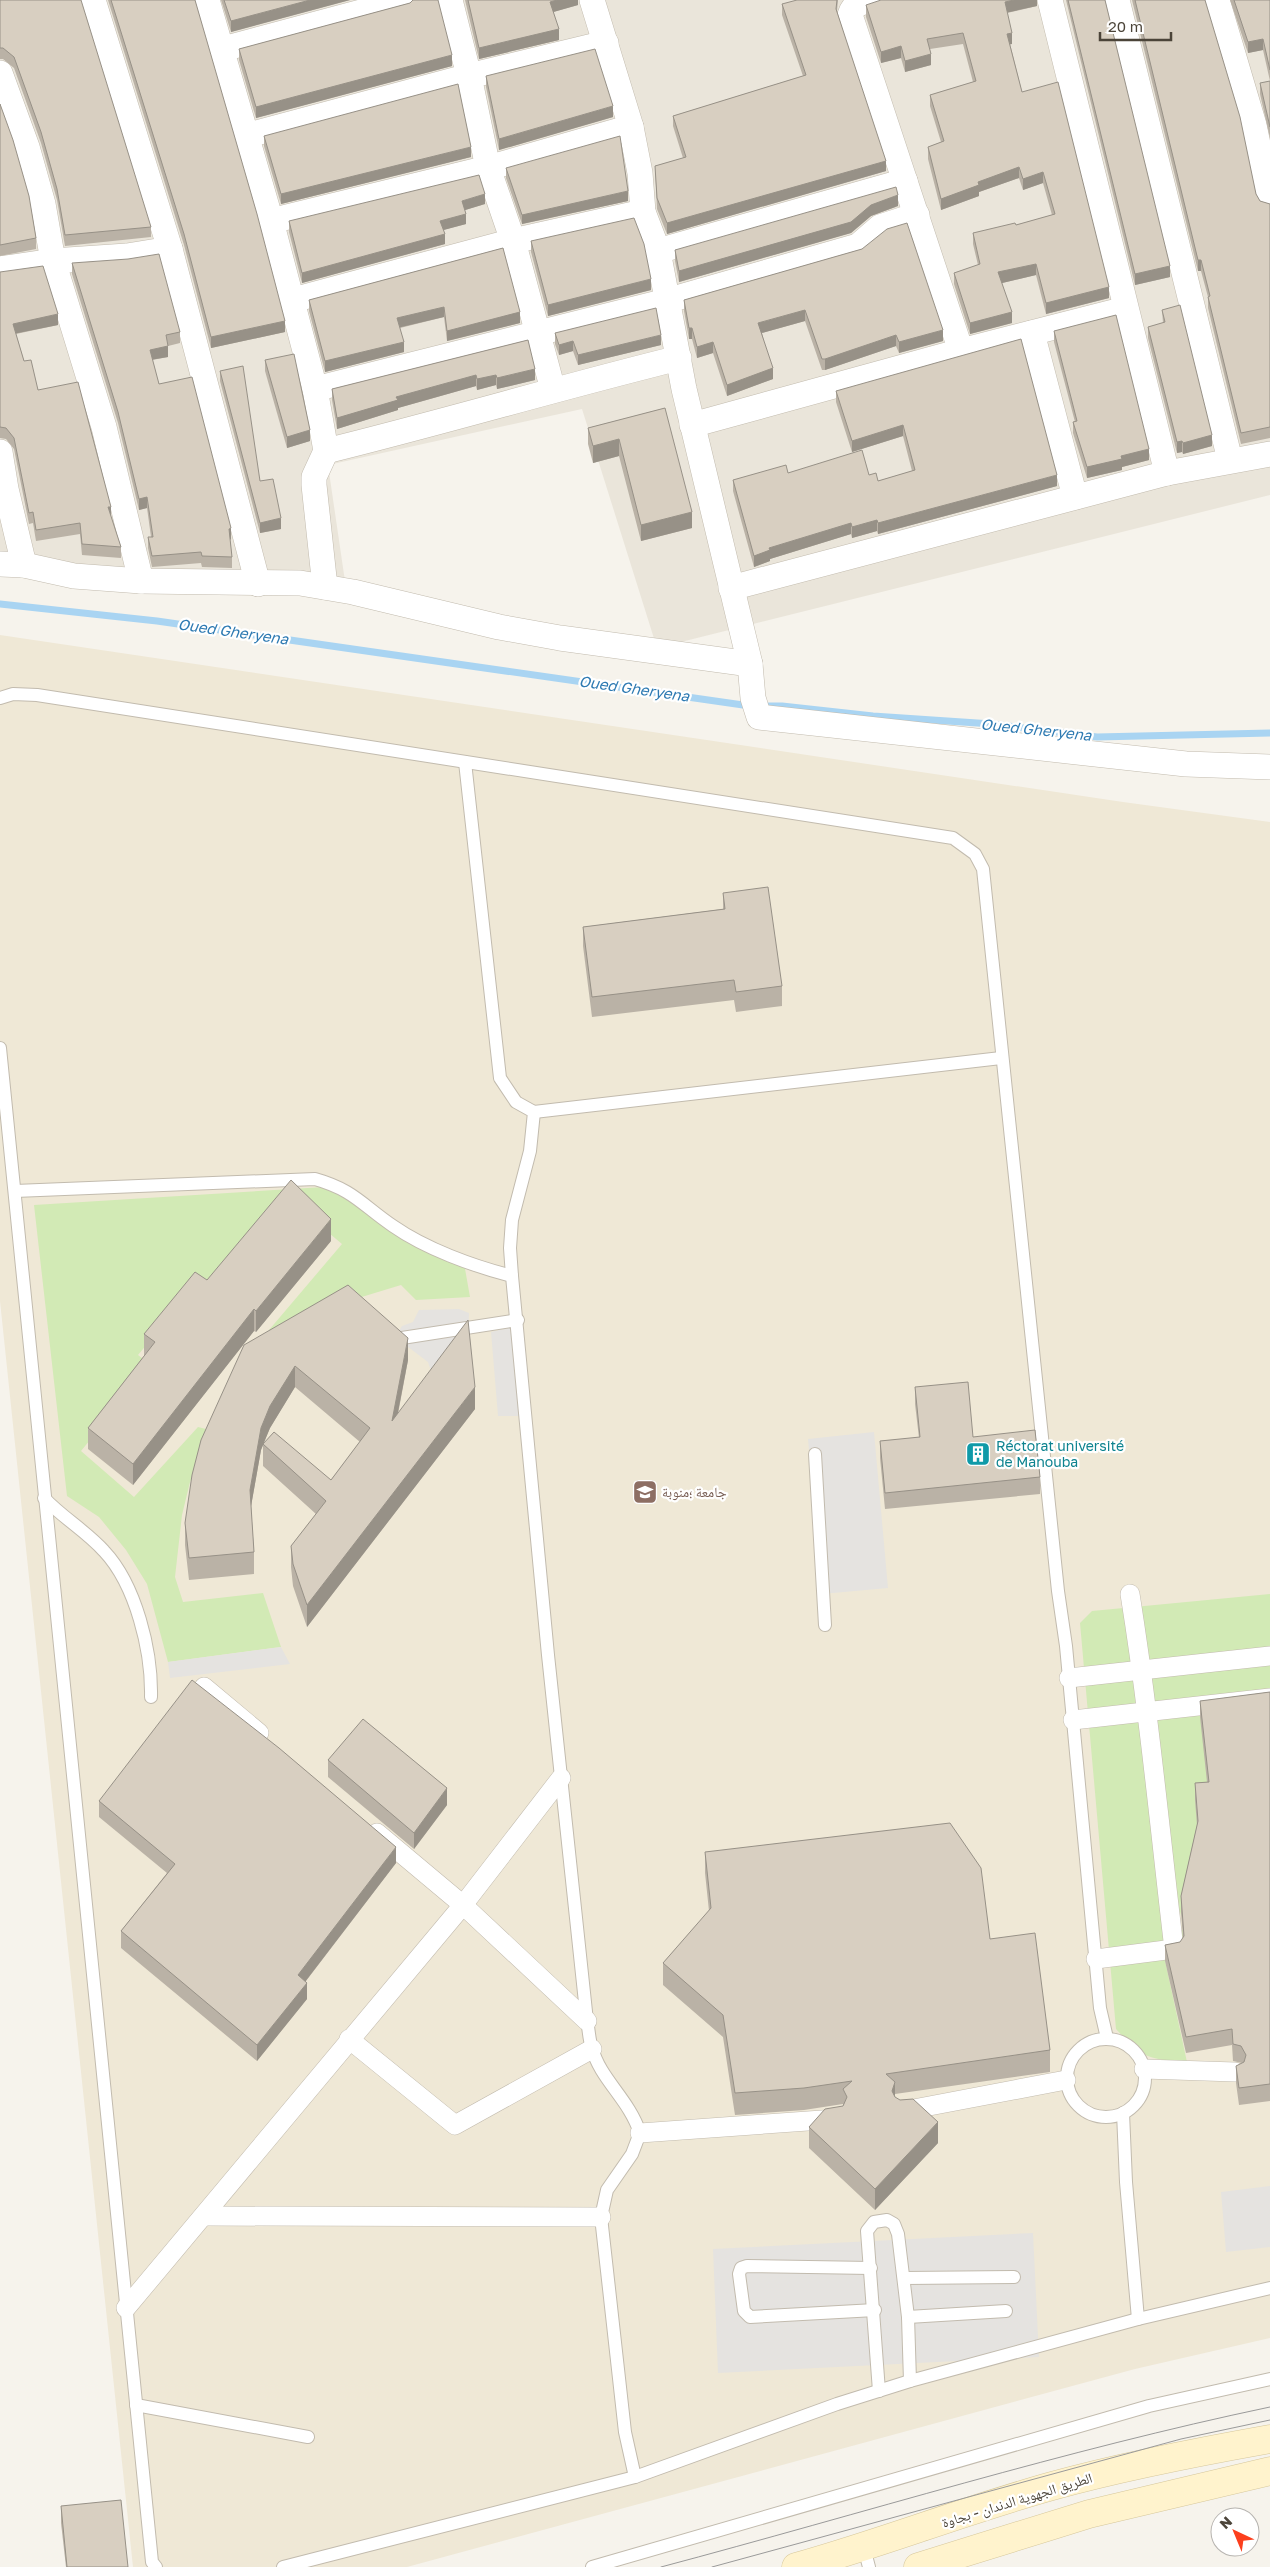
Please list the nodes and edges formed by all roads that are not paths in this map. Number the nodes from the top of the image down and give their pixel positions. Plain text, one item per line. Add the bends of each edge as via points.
1 (94, 0) edge
2 (207, 0) edge
3 (406, 0) edge
4 (450, 0) edge
5 (592, 0) edge
6 (872, 0) edge
7 (1050, 0) edge
8 (1117, 0) edge
9 (1217, 0) edge
10 (606, 42) junction
11 (223, 49) junction
12 (0, 73) edge
13 (469, 76) junction
14 (631, 127) junction
15 (246, 136) junction
16 (488, 168) junction
17 (905, 181) junction
18 (1270, 202) edge
19 (643, 212) junction
20 (917, 215) junction
21 (271, 221) junction
22 (513, 241) junction
23 (170, 249) junction
24 (658, 251) junction
25 (53, 261) junction
26 (0, 269) edge
27 (293, 300) junction
28 (666, 301) junction
29 (1125, 309) junction
30 (538, 333) junction
31 (1032, 333) junction
32 (961, 351) junction
33 (679, 358) junction
34 (315, 389) junction
35 (554, 390) junction
36 (692, 425) junction
37 (326, 451) junction
38 (0, 452) edge
39 (1270, 454) edge
40 (1230, 460) junction
41 (1167, 472) junction
42 (1075, 497) junction
43 (12, 564) edge
44 (141, 581) junction
45 (258, 584) junction
46 (325, 587) junction
47 (731, 588) junction
48 (750, 664) junction
49 (0, 698) edge
50 (465, 762) junction
51 (1270, 767) edge
52 (0, 1048) edge
53 (1002, 1058) junction
54 (534, 1112) junction
55 (15, 1191) junction
56 (512, 1276) junction
57 (518, 1320) junction
58 (402, 1338) edge
59 (815, 1454) dead end
60 (44, 1498) junction
61 (1130, 1594) dead end
62 (825, 1625) dead end
63 (1270, 1656) edge
64 (1143, 1670) junction
65 (1070, 1678) junction
66 (204, 1688) edge
67 (151, 1697) dead end
68 (1270, 1698) edge
69 (1145, 1712) junction
70 (1073, 1720) junction
71 (273, 1745) edge
72 (562, 1778) junction
73 (364, 1822) edge
74 (463, 1905) junction
75 (1096, 1959) junction
76 (587, 2021) junction
77 (1107, 2038) junction
78 (349, 2039) junction
79 (592, 2049) junction
80 (1144, 2069) junction
81 (1235, 2072) edge
82 (1066, 2080) junction
83 (904, 2111) edge
84 (1123, 2113) junction
85 (836, 2119) edge
86 (640, 2133) junction
87 (205, 2216) junction
88 (601, 2217) junction
89 (871, 2268) junction
90 (1014, 2276) dead end
91 (905, 2278) junction
92 (1270, 2288) edge
93 (126, 2308) junction
94 (874, 2310) junction
95 (1006, 2311) dead end
96 (908, 2317) junction
97 (1138, 2319) junction
98 (1270, 2379) edge
99 (910, 2381) junction
100 (879, 2390) junction
101 (136, 2405) junction
102 (308, 2437) dead end
103 (1270, 2439) edge
104 (1270, 2471) edge
105 (635, 2477) junction
106 (867, 2557) edge
107 (156, 2567) edge
108 (283, 2567) edge
109 (592, 2567) edge
110 (796, 2567) edge
111 (918, 2567) edge

1 - 23 street
2 - 11 street
3 - 11 street
4 - 13 street
5 - 10 street
6 - 17 street via 856,4 850,15
7 - 29 street
8 - 40 street
9 - 18 street via 1254,125
10 - 13 street
10 - 14 street
11 - 15 street
12 - 25 street via 30,157 43,204
13 - 15 street
13 - 16 street
14 - 16 street
14 - 19 street
15 - 21 street
16 - 21 street
16 - 22 street
17 - 20 street
17 - 24 street
19 - 22 street
19 - 24 street
20 - 28 street via 880,227 858,246
20 - 32 street
21 - 27 street
22 - 27 street
22 - 30 street
23 - 25 street via 108,258
23 - 45 street
24 - 28 street
25 - 26 street
25 - 44 street via 104,427
27 - 34 street
28 - 30 street
28 - 33 street
29 - 31 street
29 - 41 street
30 - 34 street
30 - 35 street
31 - 32 street
31 - 42 street
32 - 36 street
33 - 35 street
33 - 36 street
34 - 37 street
35 - 37 street via 456,419
36 - 47 street
37 - 46 street via 314,477
38 - 43 street
39 - 40 street
40 - 41 street
41 - 42 street
42 - 47 street
43 - 44 street via 67,575
44 - 45 street
45 - 46 street via 300,583
46 - 48 street via 508,628
47 - 48 street
48 - 51 street via 756,707 1186,764
49 - 50 lane via 13,694 37,695
50 - 53 lane via 953,838 975,854 983,870
50 - 54 lane via 500,1078 516,1102
52 - 55 lane
53 - 54 lane
53 - 65 lane
54 - 56 lane via 530,1151 512,1220
55 - 56 lane via 315,1180 353,1193 394,1226 422,1241 469,1263
55 - 60 lane
56 - 57 lane
57 - 58 lane
57 - 72 lane
59 - 62 lane
60 - 67 lane via 106,1552 125,1584 140,1618 152,1679
60 - 93 lane
61 - 64 street
63 - 64 street
64 - 65 street
64 - 69 street
65 - 70 lane
66 - 71 street
68 - 69 street
69 - 70 street
69 - 75 street via 1174,1949
70 - 75 lane
72 - 74 street
72 - 76 lane
73 - 74 street
74 - 76 street
74 - 78 street
75 - 77 lane via 1100,2008
76 - 79 lane
77 - 80 lane via 1131,2047
77 - 82 lane via 1094,2040 1078,2050 1068,2067
78 - 79 street via 455,2125
78 - 87 street
79 - 86 lane via 608,2079 629,2106
80 - 81 street
80 - 84 lane via 1141,2095
82 - 83 street
82 - 84 lane via 1075,2103 1086,2112 1111,2117
84 - 97 lane
85 - 86 street
86 - 88 lane via 632,2154 607,2190
87 - 88 street
87 - 93 street
88 - 105 lane via 625,2432
89 - 91 lane via 867,2232 874,2222 887,2220 894,2224 898,2234
89 - 94 lane
89 - 94 lane via 747,2266 741,2268 739,2274 744,2311 750,2317
90 - 91 lane
91 - 96 lane
92 - 97 lane
93 - 101 lane
94 - 100 lane
95 - 96 lane
96 - 99 lane
97 - 99 lane
98 - 109 lane via 1140,2409
99 - 100 lane
100 - 105 lane
101 - 102 lane
101 - 107 lane via 152,2562
103 - 106 main road, الطريق الجهوية الدندان - بجاوة via 1194,2452 1052,2486
104 - 111 main road via 1089,2514
105 - 108 lane
106 - 110 main road, الطريق الجهوية الدندان - بجاوة

